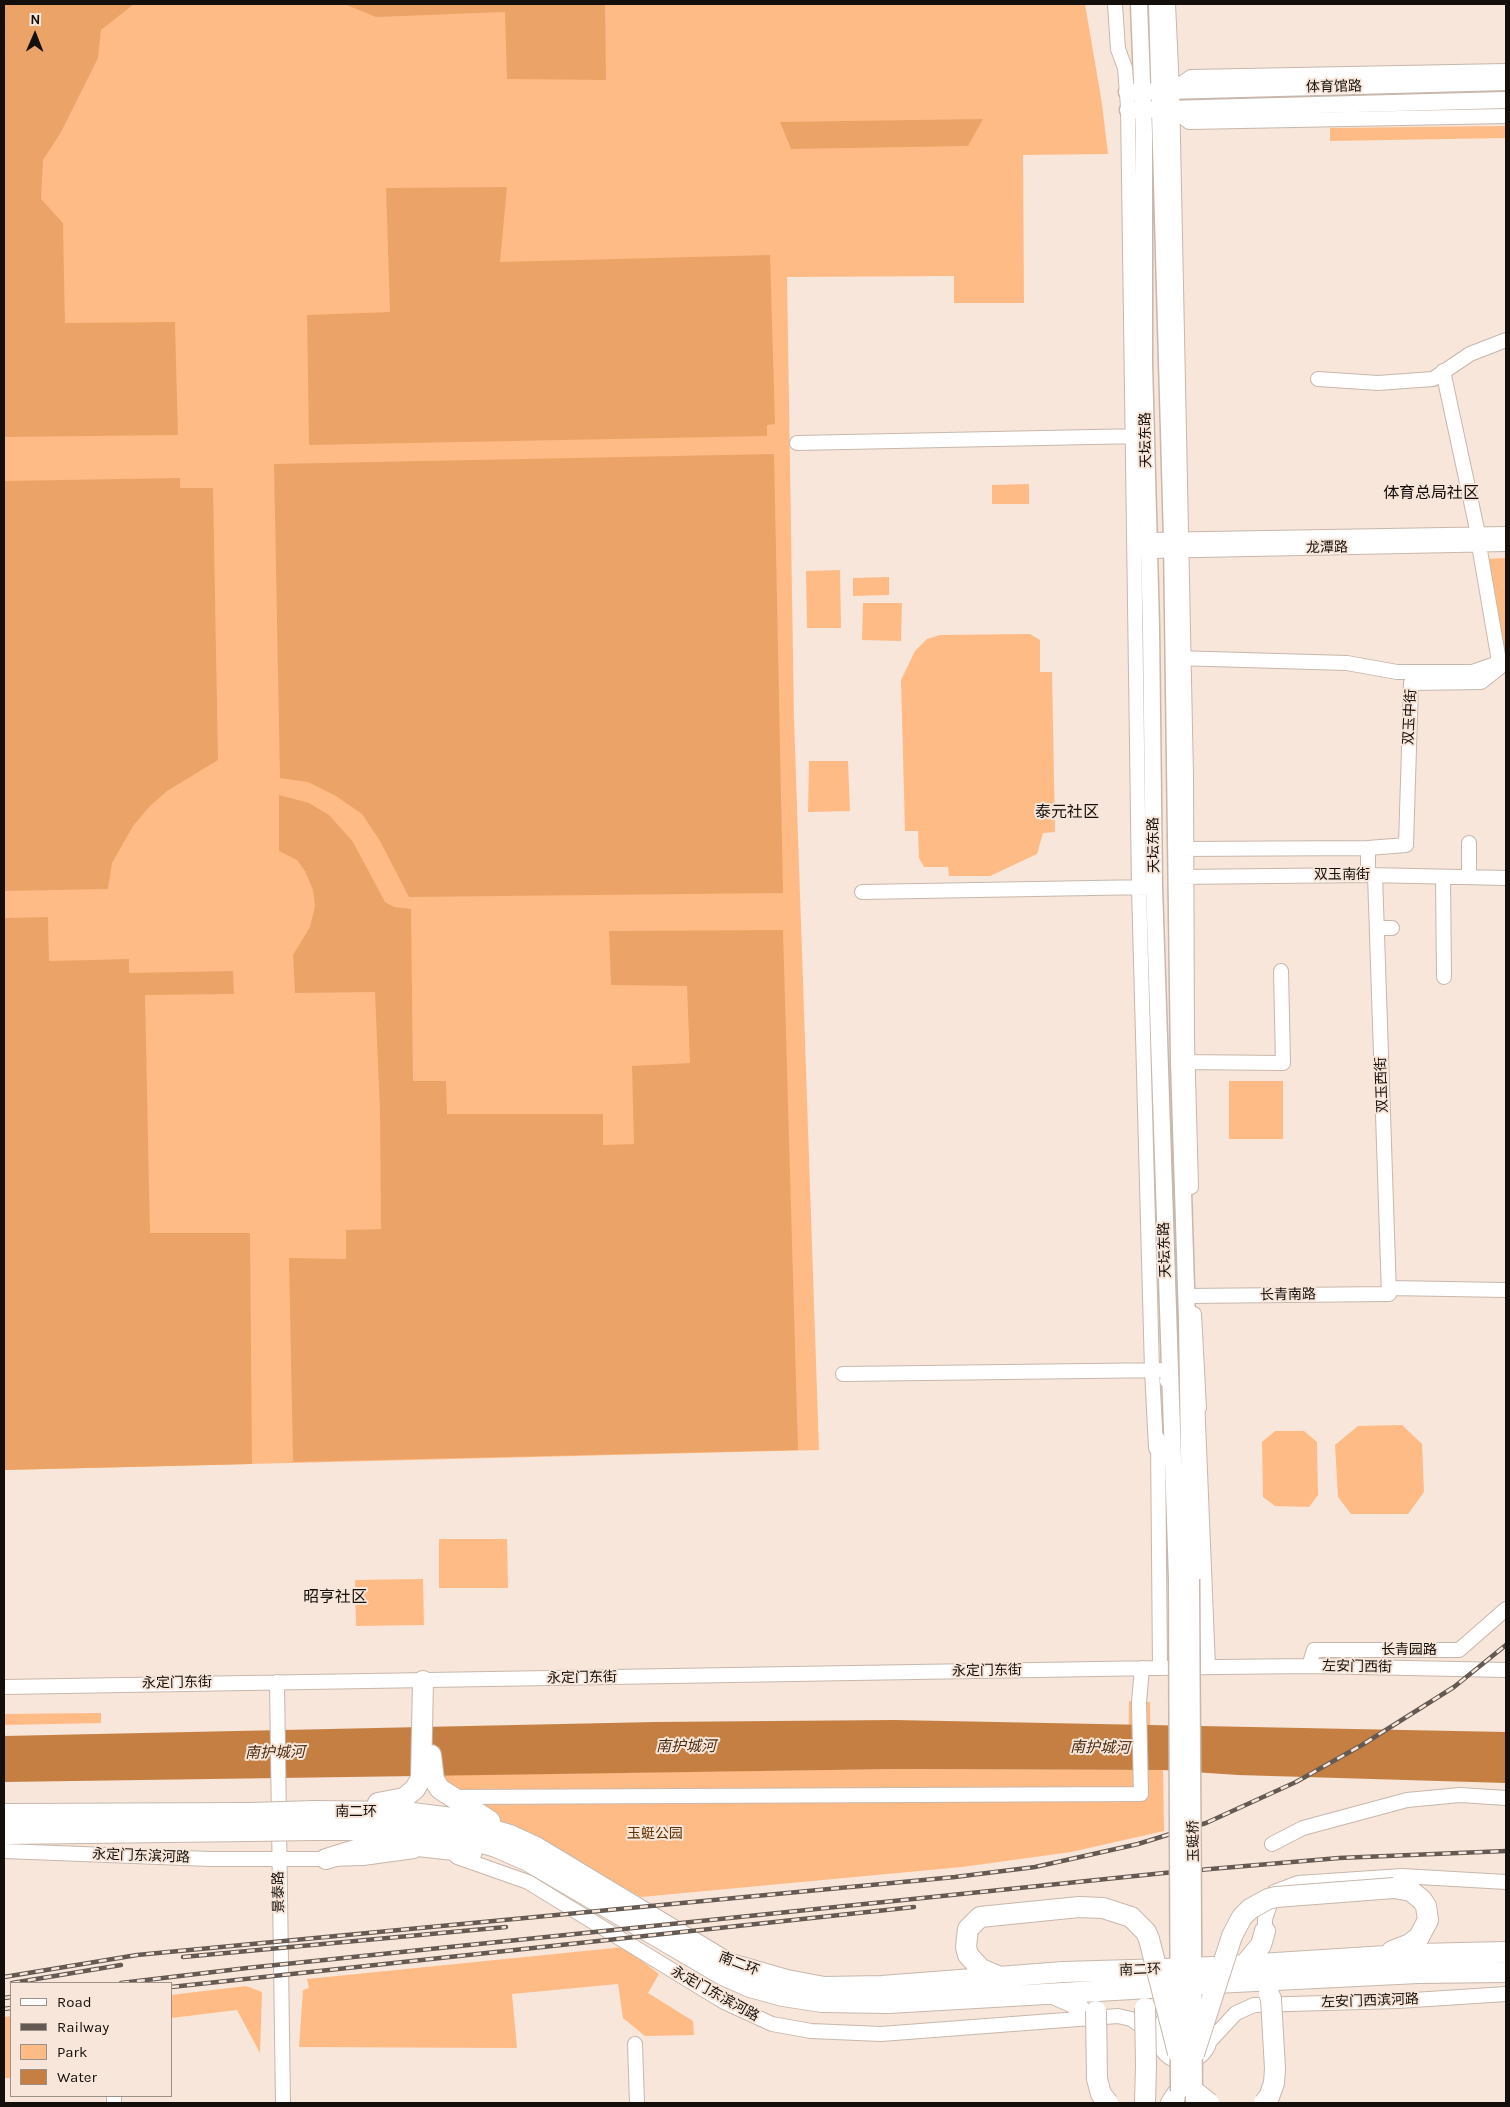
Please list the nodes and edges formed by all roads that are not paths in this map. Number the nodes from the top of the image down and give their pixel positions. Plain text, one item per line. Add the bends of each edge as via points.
1 (1115, 4) edge
2 (1139, 4) edge
3 (1157, 4) edge
4 (1168, 4) edge
5 (1506, 71) edge
6 (1506, 82) edge
7 (1135, 91) junction
8 (1166, 91) junction
9 (1506, 100) edge
10 (1135, 110) junction
11 (1167, 110) junction
12 (1506, 116) edge
13 (1506, 340) edge
14 (1443, 371) junction
15 (1318, 379) dead end
16 (1139, 436) junction
17 (797, 443) dead end
18 (1506, 534) edge
19 (1478, 540) junction
20 (1506, 544) edge
21 (1177, 545) junction
22 (1148, 546) junction
23 (1179, 658) junction
24 (1503, 662) edge
25 (1469, 843) dead end
26 (1368, 848) junction
27 (1182, 850) junction
28 (1371, 875) junction
29 (1182, 877) junction
30 (1442, 877) junction
31 (1469, 877) junction
32 (1506, 878) edge
33 (1147, 887) junction
34 (862, 892) dead end
35 (1377, 928) junction
36 (1392, 928) dead end
37 (1281, 970) dead end
38 (1444, 977) dead end
39 (1184, 1062) junction
40 (1506, 1290) edge
41 (1389, 1291) junction
42 (1190, 1296) junction
43 (1187, 1355) junction
44 (1152, 1370) junction
45 (1169, 1370) junction
46 (843, 1374) dead end
47 (1199, 1408) junction
48 (1156, 1448) junction
49 (1184, 1579) junction
50 (1506, 1609) edge
51 (1208, 1630) junction
52 (1158, 1631) junction
53 (1309, 1666) junction
54 (1208, 1667) junction
55 (1142, 1668) junction
56 (1160, 1668) junction
57 (1185, 1668) junction
58 (1506, 1670) edge
59 (427, 1681) junction
60 (277, 1682) junction
61 (4, 1686) edge
62 (427, 1709) junction
63 (444, 1793) junction
64 (1506, 1798) edge
65 (4, 1814) edge
66 (314, 1821) junction
67 (251, 1822) junction
68 (4, 1834) edge
69 (510, 1835) junction
70 (1272, 1844) dead end
71 (4, 1851) edge
72 (278, 1859) junction
73 (326, 1860) junction
74 (1506, 1882) edge
75 (564, 1883) junction
76 (1265, 1931) junction
77 (1506, 1952) edge
78 (1376, 1956) junction
79 (1288, 1961) junction
80 (1506, 1972) edge
81 (1249, 1973) junction
82 (1000, 1977) junction
83 (1301, 1978) junction
84 (1148, 1984) junction
85 (1046, 1993) junction
86 (1277, 1994) junction
87 (1506, 1994) edge
88 (1186, 2008) junction
89 (1089, 2012) junction
90 (1138, 2014) junction
91 (1158, 2038) junction
92 (1210, 2040) junction
93 (635, 2044) dead end
94 (1186, 2060) junction
95 (1188, 2100) edge
96 (283, 2103) edge
97 (637, 2103) edge
98 (1096, 2103) edge
99 (1108, 2103) edge
100 (1146, 2103) edge
101 (1264, 2103) edge
102 (1274, 2103) edge

1 - 7 street, 天坛东路 via 1118,49
2 - 7 main road, 天坛东路
3 - 8 main road, 天坛东路
4 - 8 street, 天坛东路
5 - 8 street via 1191,77
6 - 8 main road, 体育馆路
7 - 8 main road, 体育馆路
7 - 10 main road, 天坛东路
8 - 11 main road, 天坛东路
9 - 11 main road, 体育馆路
10 - 11 main road
10 - 16 main road, 天坛东路
11 - 12 street via 1188,122
11 - 21 main road, 天坛东路
13 - 14 street via 1470,354
14 - 15 street via 1433,379 1378,383
14 - 19 street
16 - 17 street
16 - 22 main road, 天坛东路
16 - 33 street
18 - 19 street, 龙潭路
19 - 20 street, 龙潭路
19 - 21 street, 龙潭路
19 - 24 street
21 - 22 street, 龙潭路
21 - 23 main road, 天坛东路
22 - 33 main road, 天坛东路
23 - 24 street via 1347,663 1397,672 1472,672
23 - 27 main road, 天坛东路
24 - 26 street, 双玉中街 via 1481,682 1411,683 1406,845
25 - 31 street
26 - 27 street
26 - 28 street
27 - 29 main road, 天坛东路
28 - 29 street, 双玉南街
28 - 30 street, 双玉南街
28 - 35 street, 双玉西街
29 - 39 main road, 天坛东路
30 - 31 street, 双玉南街
30 - 38 street
31 - 32 street, 双玉南街
33 - 34 street
33 - 44 street
33 - 45 main road, 天坛东路
35 - 36 street
35 - 41 street, 双玉西街
37 - 39 street via 1283,1062
39 - 42 main road, 天坛东路
40 - 41 street, 长青南路
41 - 42 street, 长青南路
42 - 43 main road, 天坛东路
42 - 47 street
43 - 47 street
43 - 49 main road, 天坛东路
44 - 45 street
44 - 46 street
44 - 48 street
45 - 48 street
45 - 49 main road, 天坛东路
47 - 51 street
48 - 52 street
49 - 94 main road, 玉蜓桥, bridge via 1195,1932
50 - 53 street, 长青园路 via 1459,1650 1314,1650
51 - 52 street
51 - 54 street
52 - 56 street
53 - 54 street, 左安门西街
53 - 58 street, 左安门西街
54 - 57 street, 左安门西街
55 - 56 street, 永定门东街
55 - 59 street, 永定门东街
55 - 63 street via 1139,1702 1141,1794
56 - 57 street, 永定门东街
57 - 88 street
59 - 60 street, 永定门东街
59 - 62 highway
60 - 61 street, 永定门东街
60 - 72 street, 景泰路
62 - 63 highway via 431,1768 434,1780
62 - 66 highway via 421,1778 414,1789 393,1802
63 - 69 highway
64 - 70 street via 1460,1796 1407,1800 1303,1828
65 - 67 highway, 南二环
66 - 67 highway, 南二环, bridge
66 - 69 highway, 南二环 via 413,1813 452,1818
66 - 75 highway, 南二环 via 369,1829 447,1833 496,1847
67 - 68 highway, 南二环
69 - 82 highway, 南二环 via 536,1847 728,1963 755,1971 824,1987
71 - 72 street, 永定门东滨河路
72 - 73 street, 永定门东滨河路
72 - 96 street, 景泰路
73 - 75 highway via 391,1843 423,1845 489,1856
73 - 90 street, 永定门东滨河路 via 422,1850 480,1863 528,1882 557,1898 739,2010 789,2028 881,2034
74 - 76 street via 1418,1876 1298,1883 1274,1892 1265,1919
75 - 85 highway, 南二环 via 723,1975 783,1996 822,2002 889,2003
76 - 79 highway via 1271,1945
76 - 81 highway
77 - 78 highway, 南二环
78 - 79 highway, 南二环
78 - 94 highway, bridge via 1410,1944 1426,1926 1427,1912 1422,1900 1411,1891 1394,1888 1276,1897 1250,1909 1232,1936
79 - 81 highway, 南二环
80 - 83 highway, 南二环
81 - 83 highway, 南二环
81 - 84 highway, 南二环, bridge
81 - 86 highway via 1261,1986
82 - 84 highway, 南二环 via 1063,1972
82 - 94 highway, bridge via 981,1969 968,1955 968,1929 980,1916 1069,1908 1114,1909 1131,1917 1146,1932
83 - 86 highway
84 - 85 highway, 南二环
84 - 89 highway via 1109,1994
84 - 90 highway
85 - 89 highway via 1062,1996
86 - 101 highway, bridge via 1271,1999 1274,2083
86 - 102 highway via 1282,2081
87 - 92 street, 左安门西滨河路 via 1254,2005 1236,2013
88 - 91 street via 1164,2019
88 - 92 street via 1205,2020
89 - 98 highway via 1085,2028 1087,2078
89 - 99 highway, bridge via 1101,2094
90 - 91 street
90 - 100 highway, bridge via 1146,2065
91 - 94 street via 1164,2053
92 - 94 street via 1202,2056
93 - 97 street
94 - 95 main road, 玉蜓桥, bridge

